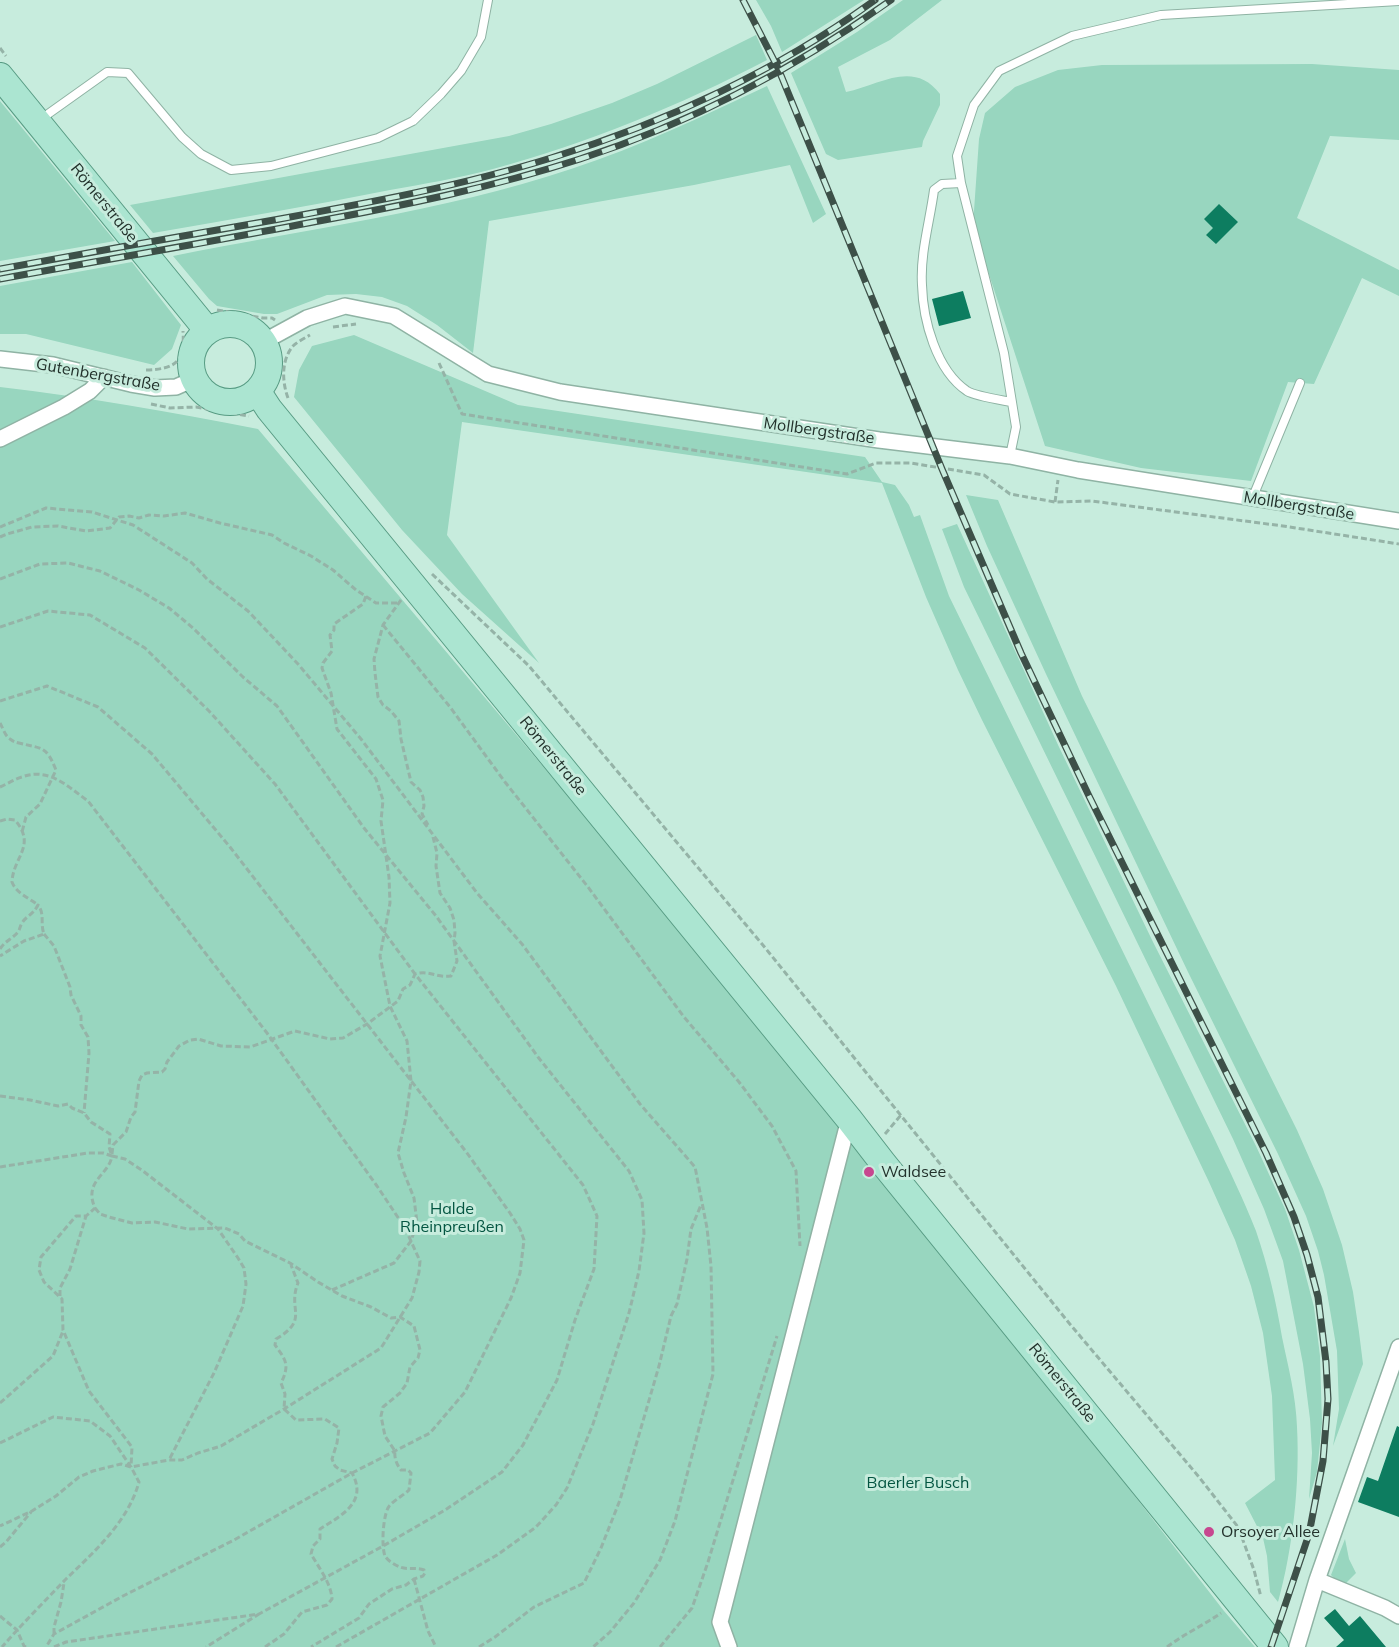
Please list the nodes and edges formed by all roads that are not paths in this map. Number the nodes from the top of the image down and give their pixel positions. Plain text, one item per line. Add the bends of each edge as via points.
1 (488, 0) edge
2 (1399, 1) edge
3 (0, 76) edge
4 (38, 122) junction
5 (960, 183) junction
6 (205, 318) junction
7 (273, 336) junction
8 (0, 359) edge
9 (104, 376) junction
10 (194, 380) junction
11 (1300, 383) dead end
12 (273, 402) junction
13 (1011, 402) junction
14 (0, 439) edge
15 (1010, 456) junction
16 (1252, 499) junction
17 (1399, 521) edge
18 (849, 1119) junction
19 (1399, 1347) edge
20 (1317, 1580) junction
21 (1399, 1616) edge
22 (729, 1647) edge
23 (1275, 1647) edge
24 (1298, 1647) edge

1 - 4 lane via 481,37 461,71 413,121 378,138 271,166 231,170 201,154 182,137 128,73 106,72
2 - 5 lane via 1161,15 1072,36 999,71 974,105 957,156
3 - 4 main road, Römerstraße
4 - 6 main road, Römerstraße
5 - 13 lane via 1004,354
5 - 13 lane via 942,184 934,190 921,284 926,315 947,372 968,392
6 - 7 main road via 219,325 244,326
6 - 10 main road via 191,358
7 - 12 main road via 268,374
7 - 15 street, Mollbergstraße via 307,318 345,306 394,316 488,374 560,392
8 - 9 street, Gutenbergstraße
9 - 10 street, Gutenbergstraße via 155,388 176,387
9 - 14 street via 90,391 64,407
10 - 12 main road via 210,397 222,402
11 - 16 lane
12 - 18 main road, Römerstraße via 412,586
13 - 15 lane via 1016,427
15 - 16 street, Mollbergstraße
16 - 17 street, Mollbergstraße
18 - 22 street via 720,1622
18 - 23 main road, Römerstraße via 1256,1608
19 - 20 street
20 - 21 street
20 - 24 street

